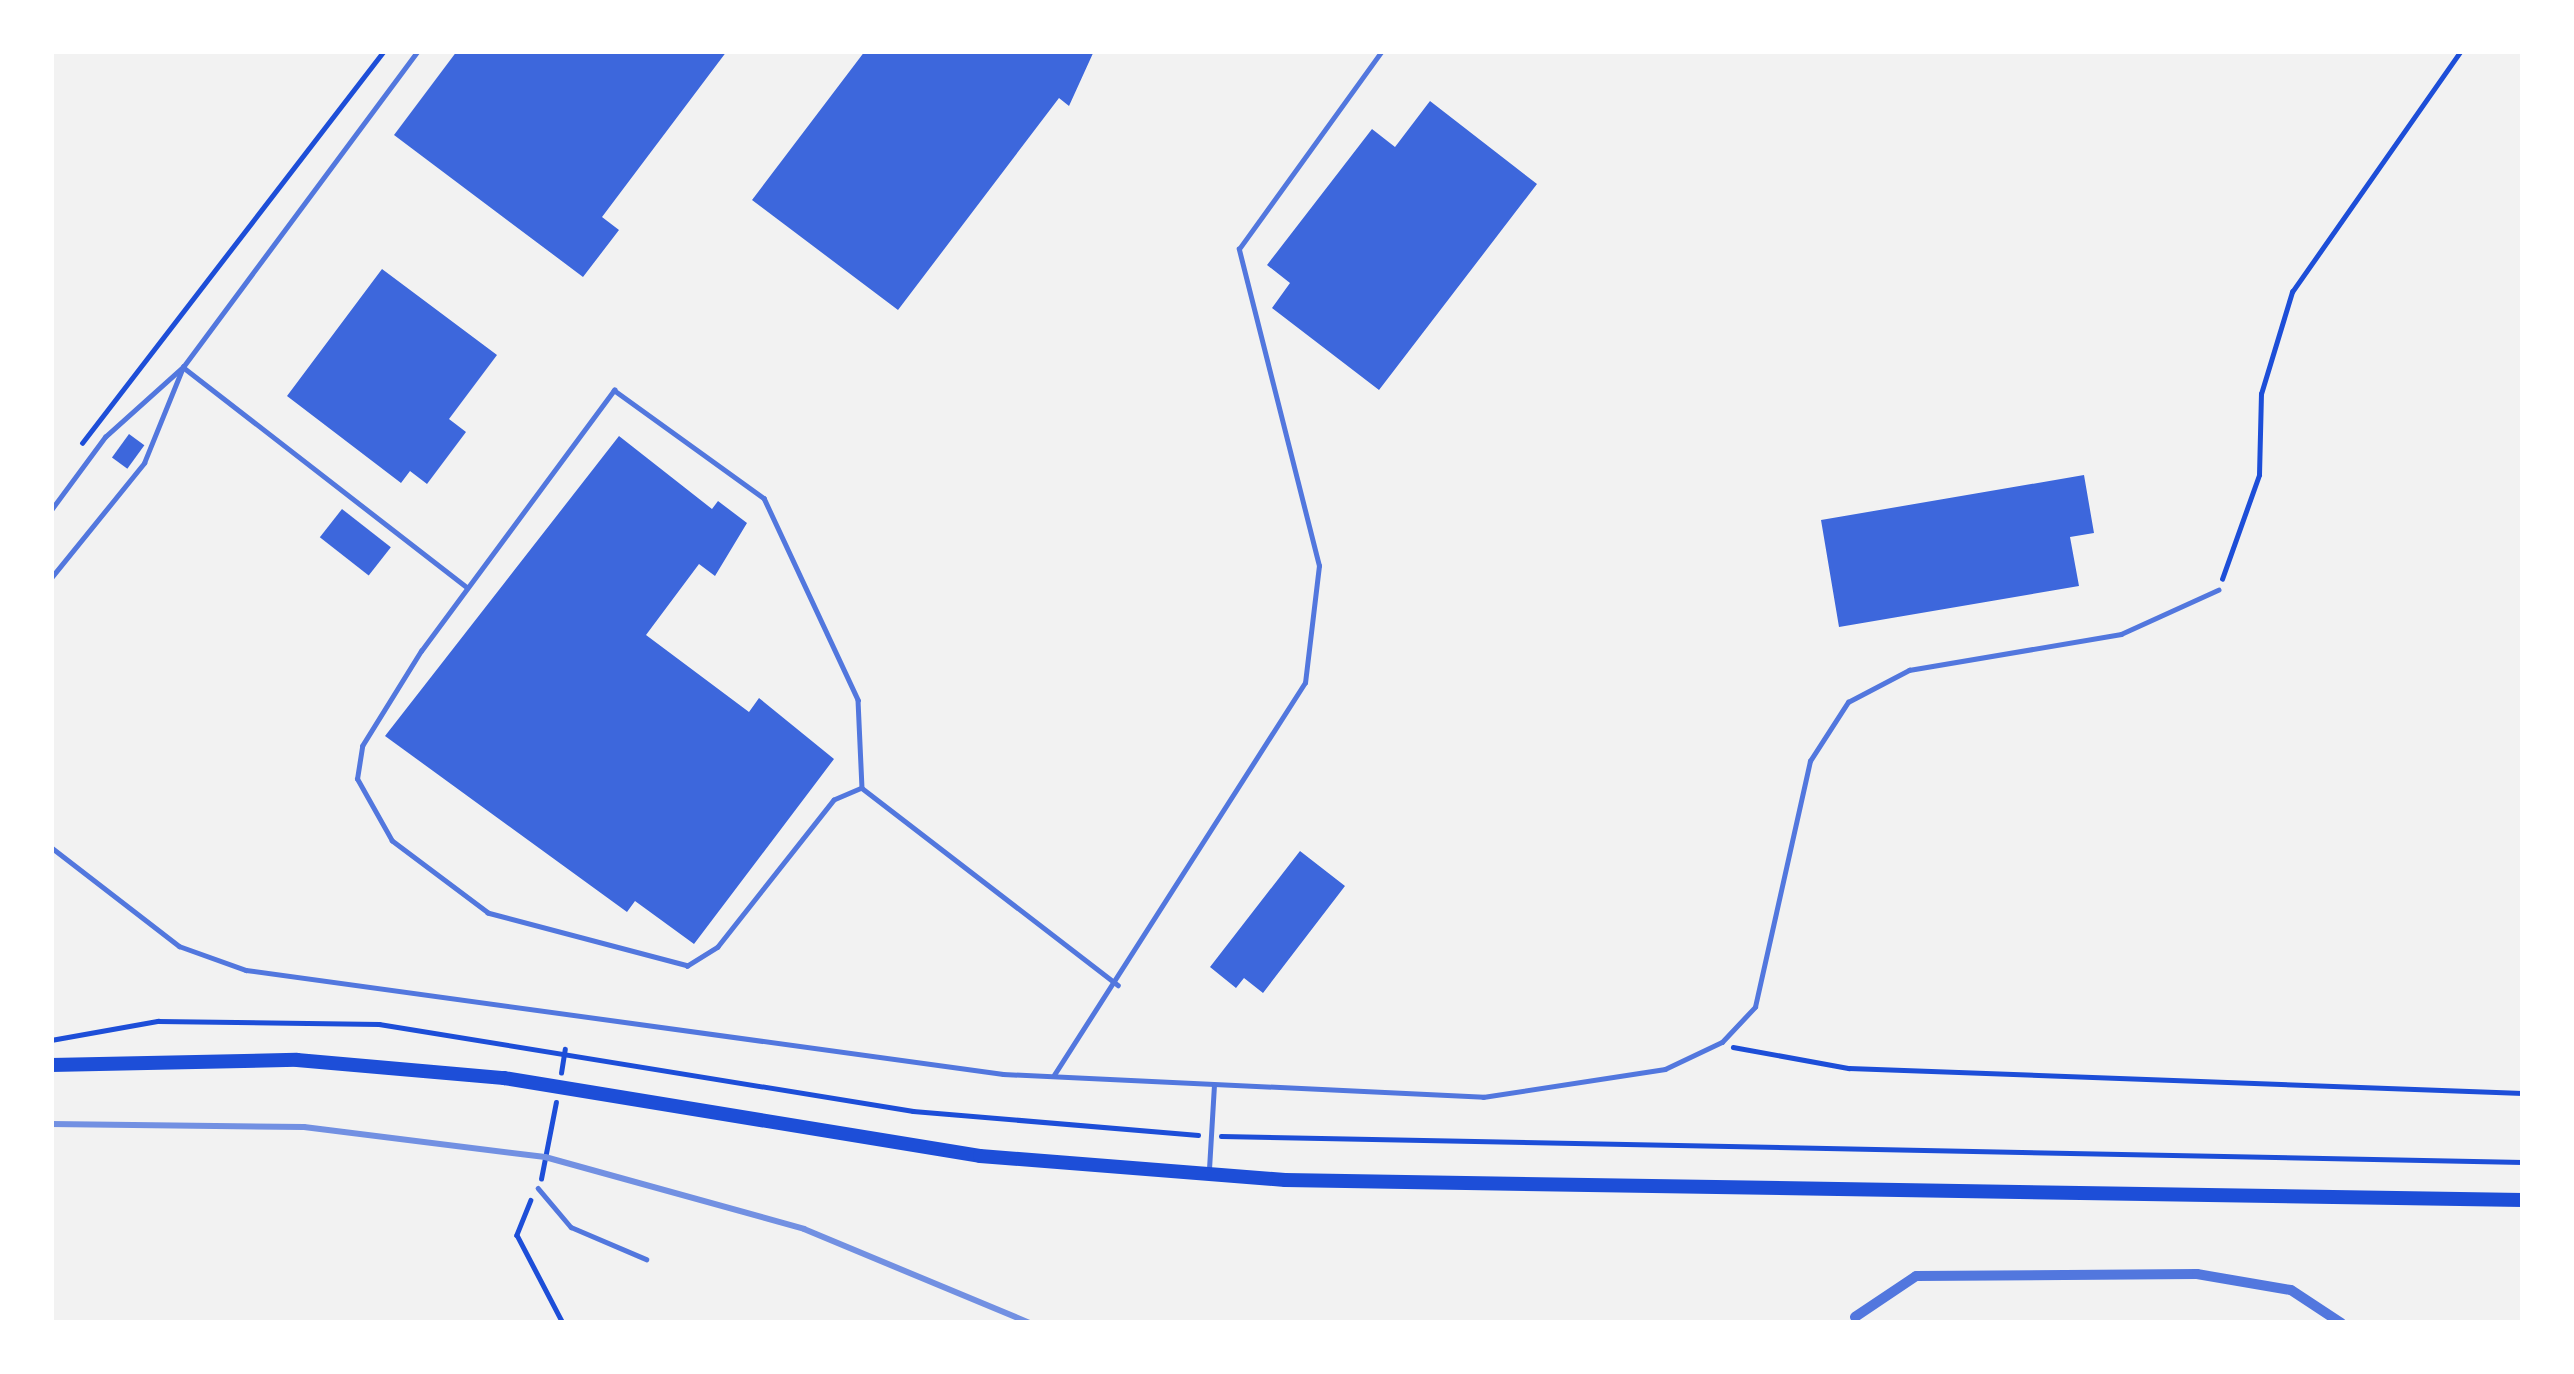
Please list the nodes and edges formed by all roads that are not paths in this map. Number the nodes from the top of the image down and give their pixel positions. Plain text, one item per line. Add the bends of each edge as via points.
1 (418, 51) edge
2 (1382, 51) edge
3 (184, 367) junction
4 (51, 510) edge
5 (51, 578) edge
6 (468, 588) junction
7 (2218, 590) road end
8 (862, 788) junction
9 (51, 847) edge
10 (1118, 985) junction
11 (51, 1065) edge
12 (1053, 1077) junction
13 (1214, 1086) junction
14 (1208, 1174) junction
15 (538, 1188) dead end
16 (2523, 1200) edge
17 (646, 1258) dead end
18 (1855, 1317) dead end
19 (2341, 1323) edge

1 - 3 lane
2 - 10 lane via 1237,264 1319,566 1317,644 1269,753
3 - 4 lane via 105,436
3 - 5 lane via 144,463
3 - 6 lane
6 - 8 lane via 614,390 764,498 858,700
6 - 8 lane via 362,746 357,778 392,841 488,913 688,966 718,947 834,800
7 - 13 lane via 2121,634 1909,670 1848,702 1810,761 1755,1007 1722,1042 1665,1069 1483,1097
8 - 10 lane
9 - 12 lane via 179,946 246,970
10 - 12 lane
11 - 14 main road via 297,1060 505,1078 980,1156
12 - 13 lane
13 - 14 lane
14 - 16 main road
15 - 17 lane via 571,1227
18 - 19 street via 1916,1276 2198,1274 2291,1290

